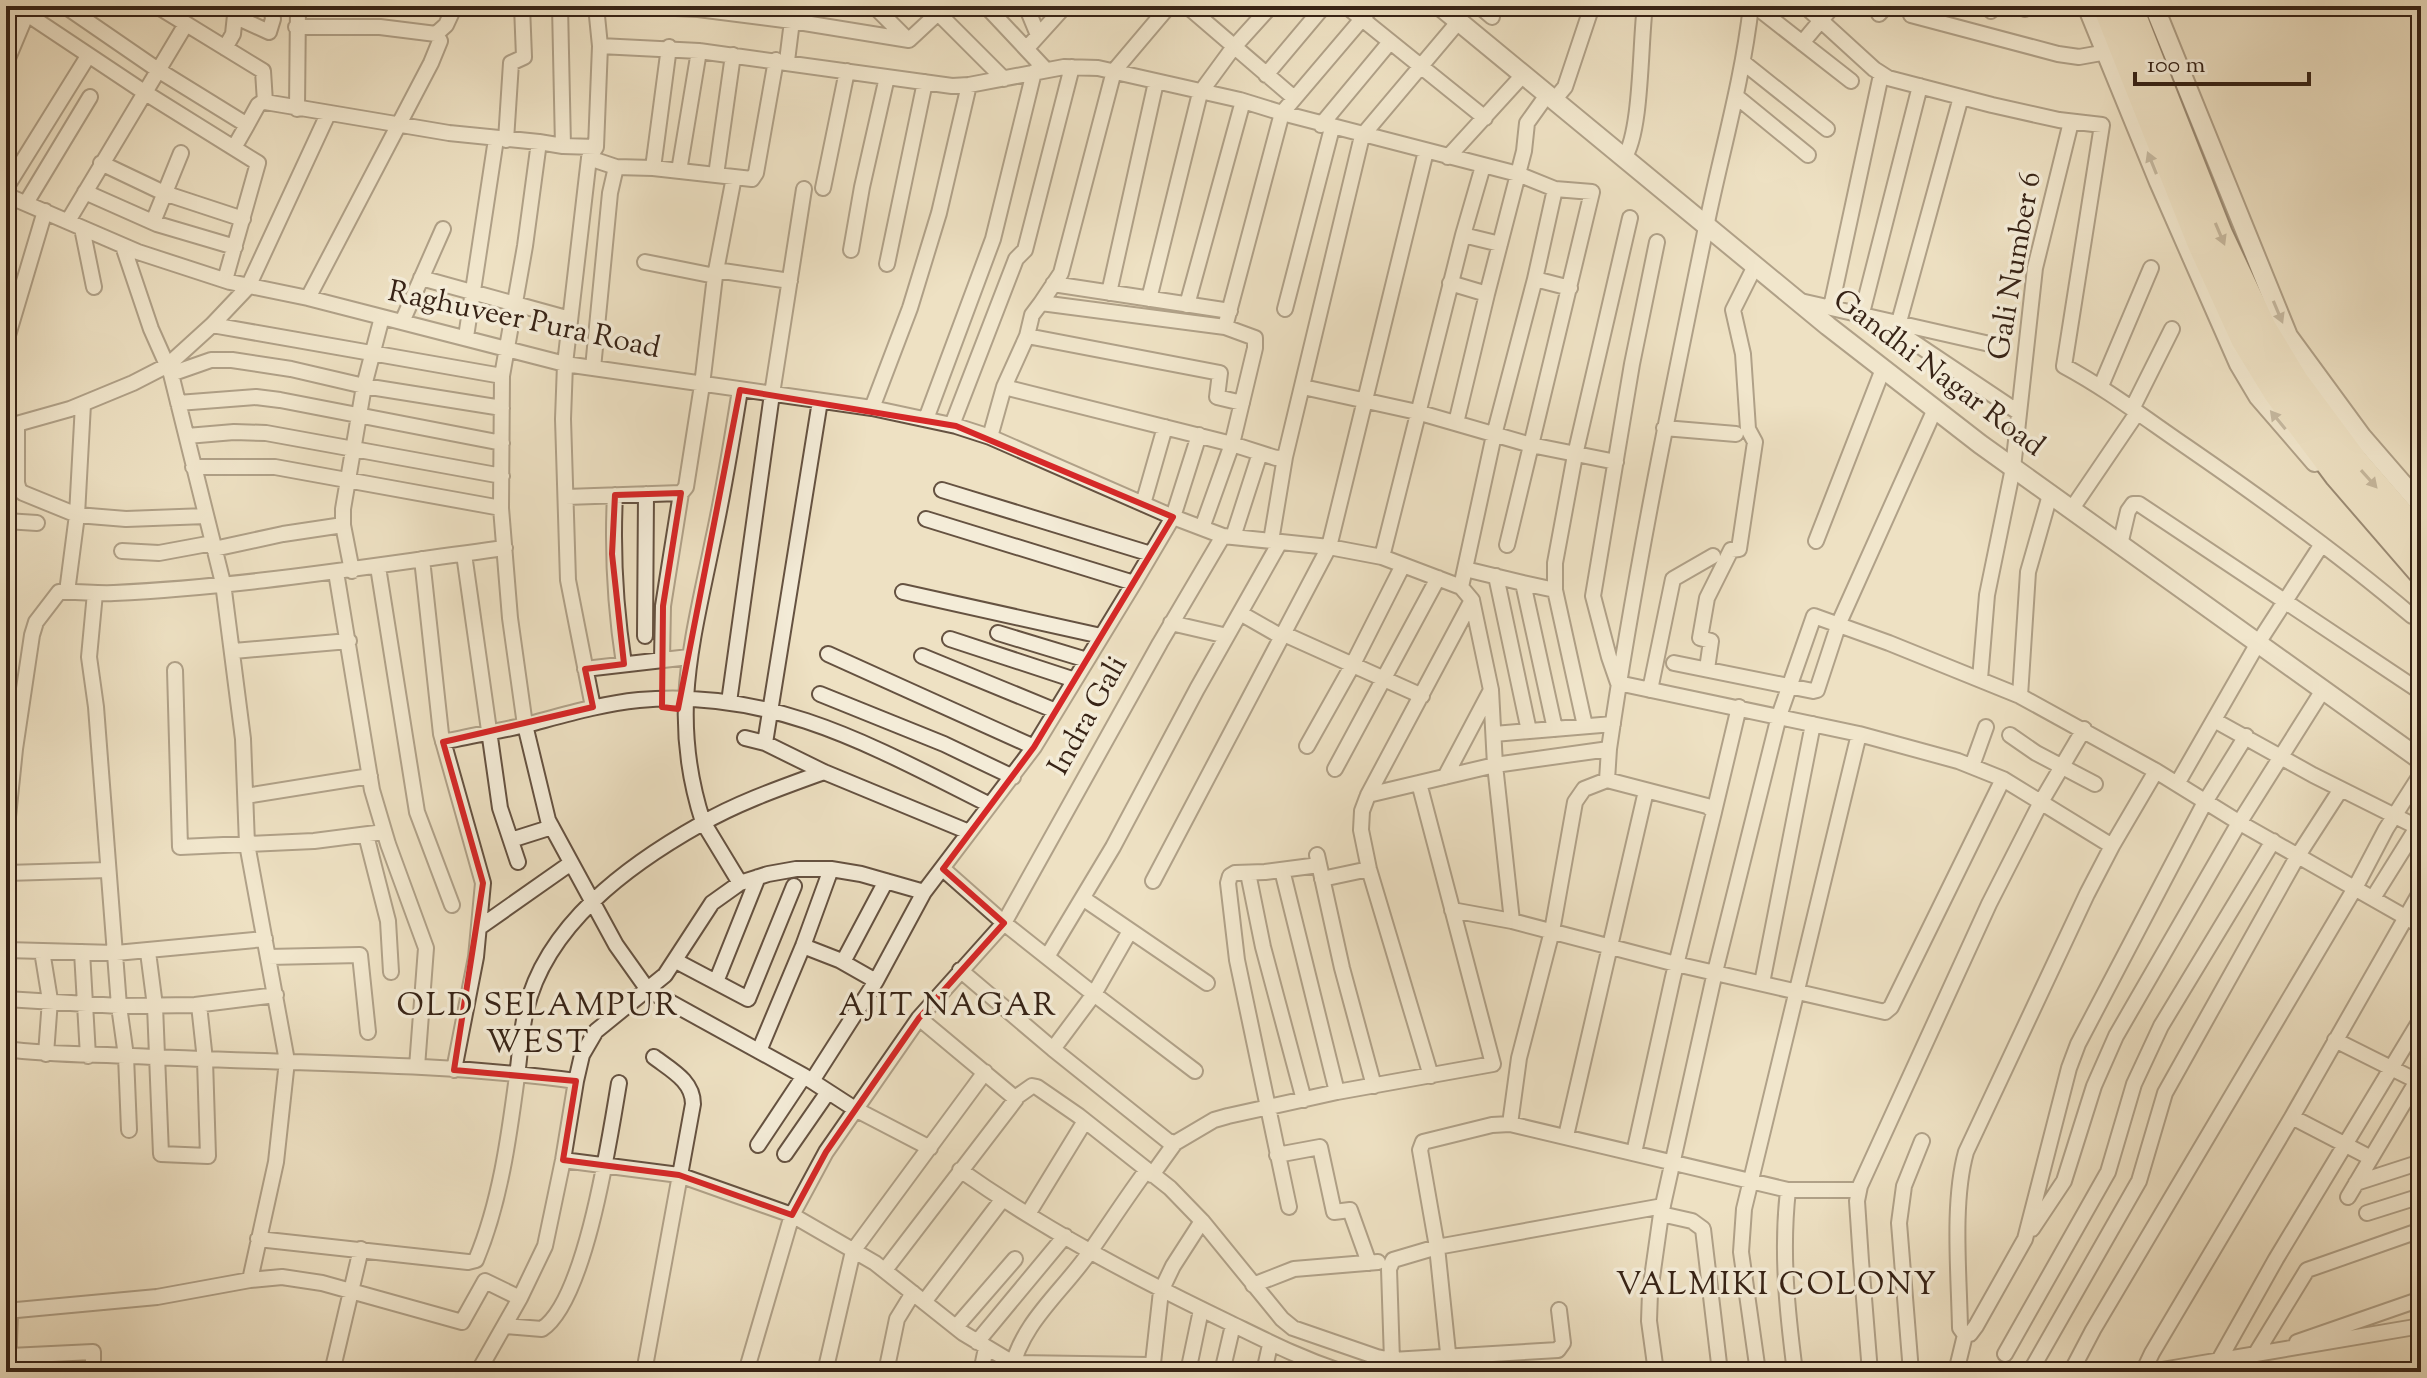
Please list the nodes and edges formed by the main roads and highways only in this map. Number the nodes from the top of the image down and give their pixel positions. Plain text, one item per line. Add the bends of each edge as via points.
1 (2106, 6) edge
2 (2129, 6) edge
3 (2421, 538) edge
4 (2421, 571) edge

1 - 4 highway via 2244,339 2338,475
2 -> 3 highway via 2218,231 2263,328 2346,450

